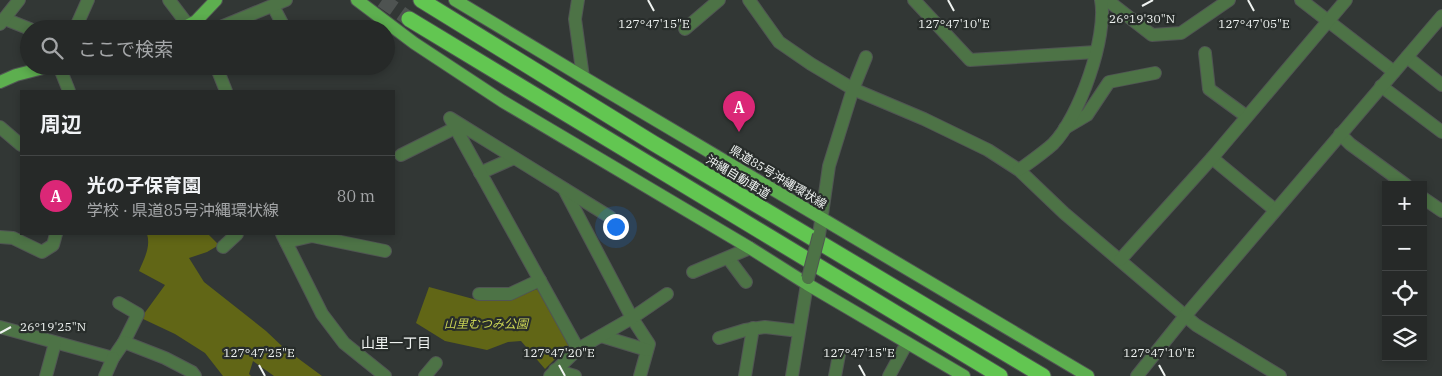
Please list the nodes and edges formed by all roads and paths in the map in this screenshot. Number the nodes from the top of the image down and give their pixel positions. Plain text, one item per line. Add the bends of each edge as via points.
1 (19, 0) edge
2 (88, 0) edge
3 (169, 0) edge
4 (216, 0) edge
5 (286, 0) edge
6 (357, 0) edge
7 (421, 0) edge
8 (455, 0) edge
9 (578, 0) edge
10 (719, 0) edge
11 (749, 0) edge
12 (914, 0) edge
13 (1101, 0) edge
14 (1107, 0) edge
15 (1229, 0) edge
16 (1301, 0) edge
17 (1346, 0) edge
18 (272, 6) junction
19 (1442, 16) edge
20 (409, 19) tunnel mouth
21 (79, 20) edge
22 (186, 20) edge
23 (197, 20) edge
24 (238, 20) edge
25 (280, 20) edge
26 (384, 20) edge
27 (1329, 21) junction
28 (2, 22) edge
29 (20, 26) edge
30 (395, 28) edge
31 (685, 29) dead end
32 (1096, 52) junction
33 (1204, 53) dead end
34 (866, 57) dead end
35 (1407, 57) junction
36 (1394, 72) junction
37 (1155, 73) dead end
38 (20, 75) edge
39 (62, 75) edge
40 (220, 75) edge
41 (583, 77) junction
42 (1, 80) edge
43 (1442, 85) edge
44 (1381, 86) junction
45 (853, 89) junction
46 (68, 90) edge
47 (226, 90) edge
48 (1246, 116) junction
49 (0, 127) edge
50 (456, 128) junction
51 (1065, 128) junction
52 (1442, 132) edge
53 (1340, 134) junction
54 (20, 145) edge
55 (401, 156) dead end
56 (514, 158) junction
57 (1212, 158) junction
58 (1020, 170) junction
59 (480, 172) junction
60 (1401, 181) edge
61 (564, 189) junction
62 (1427, 201) edge
63 (1275, 210) junction
64 (1442, 211) edge
65 (610, 217) dead end
66 (822, 219) junction
67 (56, 235) edge
68 (236, 235) edge
69 (0, 237) edge
70 (284, 238) edge
71 (223, 247) dead end
72 (750, 248) junction
73 (385, 251) dead end
74 (728, 258) junction
75 (1120, 260) junction
76 (693, 272) dead end
77 (540, 280) junction
78 (807, 281) junction
79 (746, 282) dead end
80 (478, 294) dead end
81 (667, 294) dead end
82 (119, 303) dead end
83 (1186, 315) junction
84 (632, 318) junction
85 (0, 327) edge
86 (753, 328) junction
87 (799, 331) junction
88 (601, 336) junction
89 (719, 338) dead end
90 (124, 342) junction
91 (55, 343) junction
92 (907, 343) junction
93 (578, 349) junction
94 (647, 350) junction
95 (839, 355) dead end
96 (113, 358) junction
97 (436, 363) dead end
98 (552, 373) edge
99 (46, 376) edge
100 (105, 376) edge
101 (195, 376) edge
102 (385, 376) edge
103 (425, 376) edge
104 (575, 376) edge
105 (640, 376) edge
106 (745, 376) edge
107 (792, 376) edge
108 (835, 376) edge
109 (889, 376) edge
110 (964, 376) edge
111 (1000, 376) edge
112 (1043, 376) edge
113 (1088, 376) edge
114 (1137, 376) edge
115 (1280, 376) edge

1 - 28 street
2 - 21 street
3 - 22 street
4 - 23 main road
5 - 18 street
6 - 26 main road
7 - 112 highway, 沖縄自動車道 via 677,158
8 - 41 main road, 県道85号沖縄環状線
9 - 41 street via 575,20
10 - 31 street
11 - 45 street via 779,42
12 - 32 street via 970,60
13 - 32 street via 1102,26
14 - 15 street via 1152,35 1181,33
16 - 27 street
17 - 27 street
18 - 24 street
18 - 25 street
19 - 35 street
20 - 111 highway
27 - 36 street
27 - 48 street
28 - 29 street
30 - 72 main road via 502,101
32 - 51 street via 1091,72
33 - 48 street via 1209,89
34 - 45 street
35 - 36 street
35 - 43 street
36 - 44 street
37 - 51 street via 1109,82 1087,115
38 - 42 main road
39 - 46 street
40 - 47 street
41 - 66 main road, 県道85号沖縄環状線
44 - 52 street
44 - 53 street
45 - 58 street via 953,132
45 - 66 street via 829,166
48 - 57 street
49 - 54 street
50 - 55 street
50 - 56 street via 450,118
50 - 59 street
51 - 58 street via 1053,144
53 - 60 street
53 - 63 street
56 - 59 street
56 - 61 street
57 - 63 street
57 - 75 street
58 - 75 street via 1064,213
59 - 77 street
61 - 65 street
61 - 84 street
62 - 64 street
63 - 83 street
66 - 78 street, bridge
66 - 113 main road, 県道85号沖縄環状線
67 - 69 street via 53,245 42,252 13,238
68 - 71 street
70 - 73 street via 312,236
70 - 102 street via 322,314 344,343
72 - 74 street
72 - 78 main road
74 - 76 street
74 - 79 street
75 - 83 street
77 - 80 street via 510,294
77 - 93 street
78 - 87 street
78 - 92 main road
81 - 84 street
82 - 90 street via 138,314
83 - 114 street
83 - 115 street via 1196,325
84 - 88 street
84 - 94 street via 648,344
85 - 91 street
86 - 87 street
86 - 89 street
86 - 106 street
87 - 107 street
88 - 93 street
88 - 94 street
90 - 96 street
90 - 101 street via 165,358
91 - 96 street
91 - 99 street
92 - 109 street
92 - 110 main road
93 - 98 street
94 - 105 street
95 - 108 street
96 - 100 street
97 - 103 street
98 - 104 street

